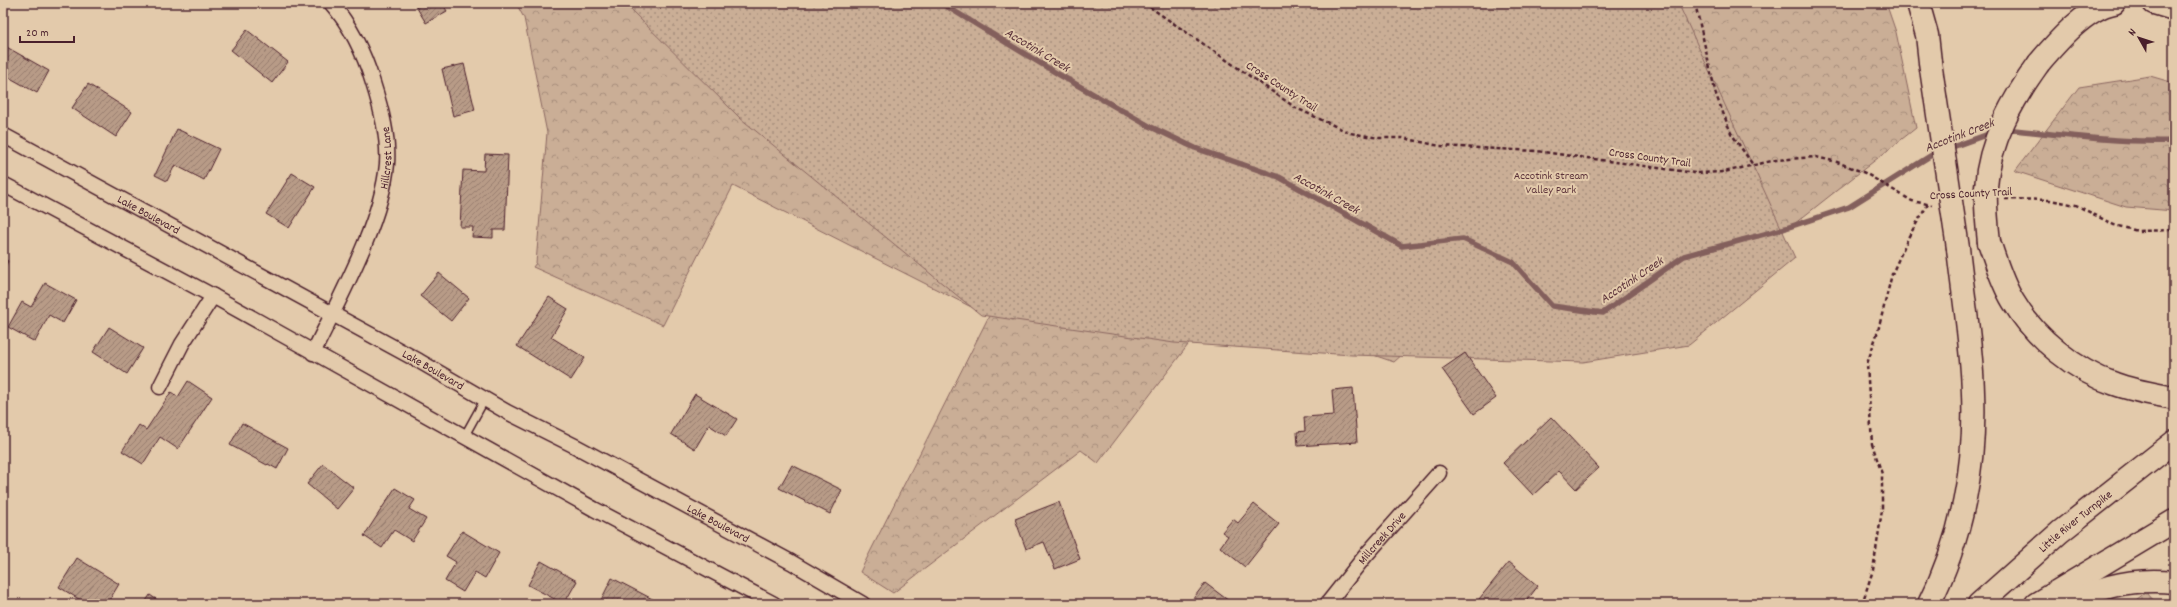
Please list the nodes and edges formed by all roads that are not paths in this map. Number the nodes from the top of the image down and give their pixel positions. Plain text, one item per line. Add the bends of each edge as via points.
1 (331, 3) edge
2 (1918, 3) edge
3 (2114, 3) edge
4 (2154, 3) edge
5 (2174, 10) edge
6 (3, 135) edge
7 (3, 184) edge
8 (213, 296) junction
9 (332, 314) junction
10 (313, 353) junction
11 (160, 387) dead end
12 (2174, 398) edge
13 (485, 399) junction
14 (464, 436) junction
15 (2174, 442) edge
16 (1439, 473) dead end
17 (2174, 521) edge
18 (2174, 582) edge
19 (774, 604) edge
20 (863, 604) edge
21 (1327, 604) edge
22 (1929, 604) edge
23 (1979, 604) edge
24 (2036, 604) edge
25 (2068, 604) edge

1 - 9 street, Hillcrest Lane via 355,37 368,67 379,103 387,163 383,186 369,231
2 - 22 main road, bridge via 1927,35 1958,248 1974,392 1968,488 1954,544
3 - 12 main road, bridge via 2086,16 2063,35 2039,63 2011,106 1992,153 1986,187 1989,242 2000,274 2014,302 2032,326 2056,350 2085,370 2113,384
4 - 5 main road
6 - 9 street, Lake Boulevard
7 - 8 street
8 - 10 street
8 - 11 street via 182,344
9 - 10 street, Hillcrest Lane
9 - 13 street, Lake Boulevard
10 - 14 street
13 - 14 lane
13 - 20 street, Lake Boulevard via 784,558
14 - 19 street via 594,509
15 - 23 main road, Little River Turnpike via 2060,532
16 - 21 street, Millcreek Drive via 1366,555
17 - 24 main road
18 - 25 main road via 2131,581 2102,588

